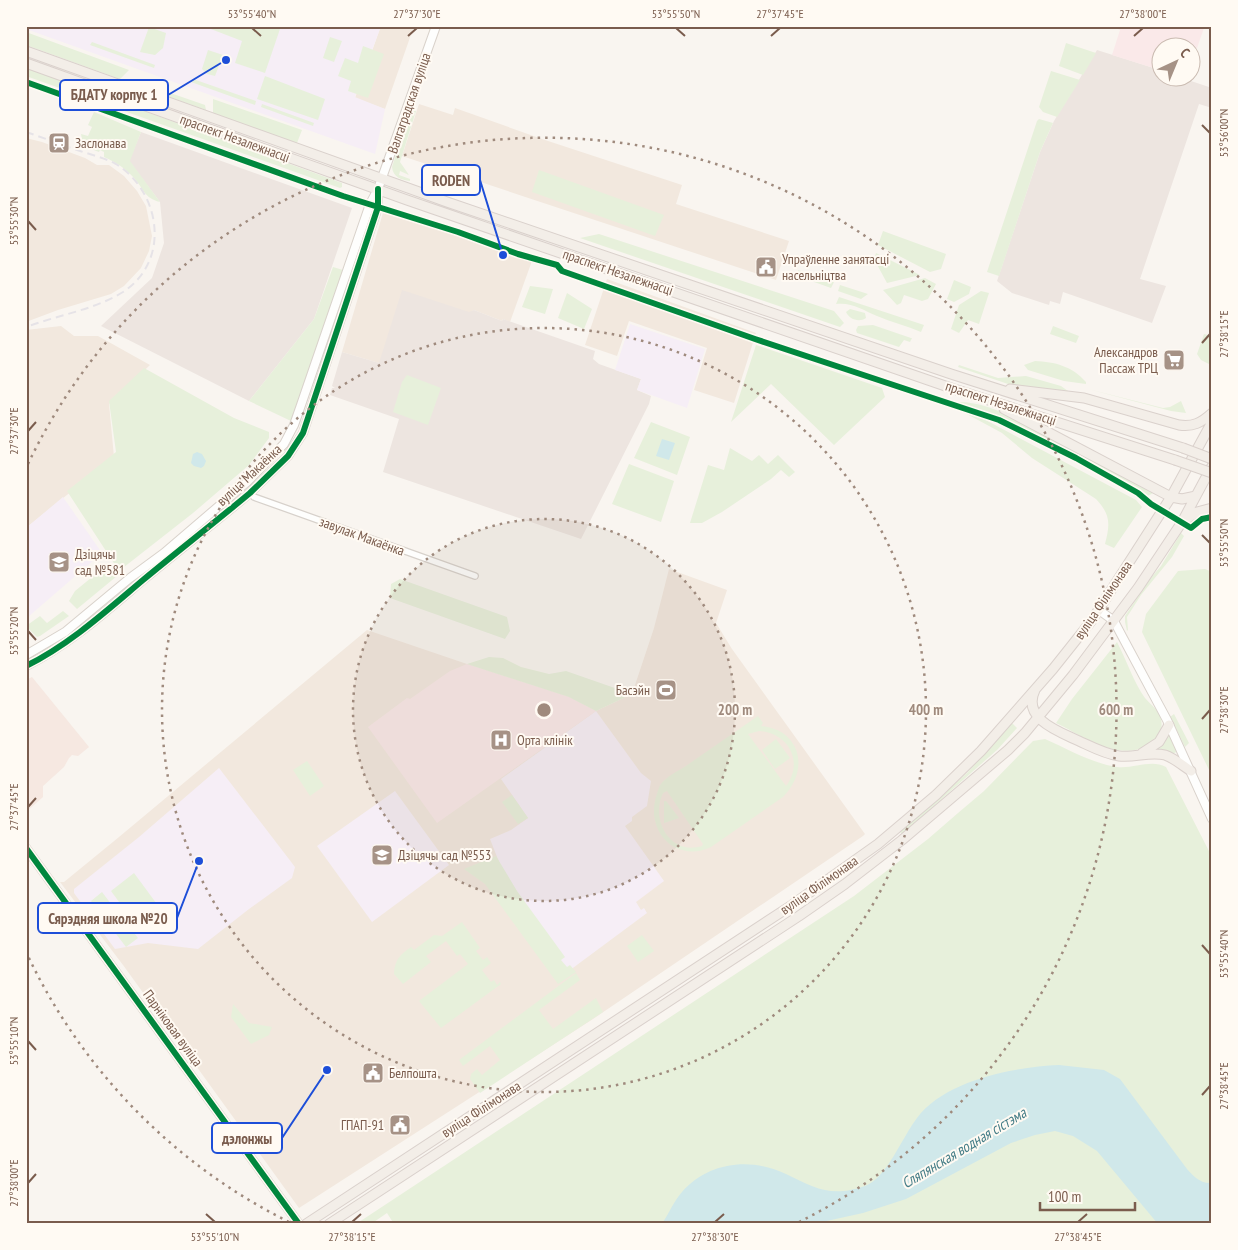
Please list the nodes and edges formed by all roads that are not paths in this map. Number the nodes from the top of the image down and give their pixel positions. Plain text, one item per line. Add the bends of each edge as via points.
1 (436, 26) edge
2 (26, 51) edge
3 (26, 63) edge
4 (382, 179) junction
5 (378, 189) junction
6 (992, 386) junction
7 (976, 396) junction
8 (1212, 413) edge
9 (1212, 422) edge
10 (290, 433) junction
11 (300, 438) junction
12 (1212, 459) edge
13 (1212, 466) edge
14 (1212, 473) edge
15 (250, 494) junction
16 (1196, 496) junction
17 (1171, 497) junction
18 (1212, 508) edge
19 (1182, 522) junction
20 (475, 576) dead end
21 (1099, 610) junction
22 (79, 620) junction
23 (1114, 621) junction
24 (86, 629) junction
25 (26, 655) edge
26 (26, 666) edge
27 (1036, 688) junction
28 (1038, 717) junction
29 (1169, 725) junction
30 (1138, 756) junction
31 (1191, 772) junction
32 (1212, 819) edge
33 (878, 844) junction
34 (26, 848) edge
35 (885, 854) junction
36 (630, 1011) junction
37 (637, 1022) junction
38 (564, 1055) junction
39 (570, 1066) junction
40 (440, 1136) junction
41 (447, 1146) junction
42 (299, 1224) edge
43 (306, 1224) edge
44 (329, 1224) edge

1 - 4 street, Валгаградская вуліца
2 - 4 main road, праспект Незалежнасці
3 - 5 main road, праспект Незалежнасці
4 - 5 street, Валгаградская вуліца
4 - 6 main road, праспект Незалежнасці
5 - 7 main road, праспект Незалежнасці
5 - 10 street, вуліца Макаёнка
5 - 11 street, вуліца Макаёнка via 378,207
6 - 8 main road via 1084,398 1179,425 1198,424
6 - 12 main road, праспект Незалежнасці, bridge
7 - 14 main road, праспект Незалежнасці, bridge
7 - 17 main road
9 - 17 main road, вуліца Філімонава
10 - 11 street
10 - 22 street, вуліца Макаёнка via 278,451 247,482
11 - 15 street, вуліца Макаёнка via 288,456
13 - 16 main road, вуліца Філімонава
15 - 20 street, завулак Макаёнка
15 - 24 street, вуліца Макаёнка
16 - 17 main road via 1182,500
16 - 19 main road, вуліца Філімонава
17 - 21 main road, вуліца Філімонава
18 - 19 main road via 1197,512
19 - 23 main road, вуліца Філімонава
21 - 23 street
21 - 27 main road, вуліца Філімонава
22 - 24 street
22 - 25 street, вуліца Макаёнка via 66,632
23 - 28 main road, вуліца Філімонава
23 - 29 street
24 - 26 street, вуліца Макаёнка
27 - 28 main road via 1032,703
27 - 33 main road, вуліца Філімонава via 957,776
28 - 30 main road via 1052,728 1099,751 1116,756
28 - 35 main road, вуліца Філімонава via 1008,750
29 - 30 main road via 1156,745
29 - 31 street
30 - 31 main road via 1151,753 1166,756
31 - 32 street
33 - 35 main road
33 - 36 main road, вуліца Філімонава via 792,905
34 - 42 street, Парніковая вуліца
35 - 37 main road, вуліца Філімонава via 799,916
36 - 37 main road
36 - 38 main road, вуліца Філімонава
37 - 39 main road, вуліца Філімонава
38 - 39 main road
38 - 40 main road, вуліца Філімонава
39 - 41 main road, вуліца Філімонава
40 - 41 main road
40 - 43 main road, вуліца Філімонава
41 - 44 main road, вуліца Філімонава

